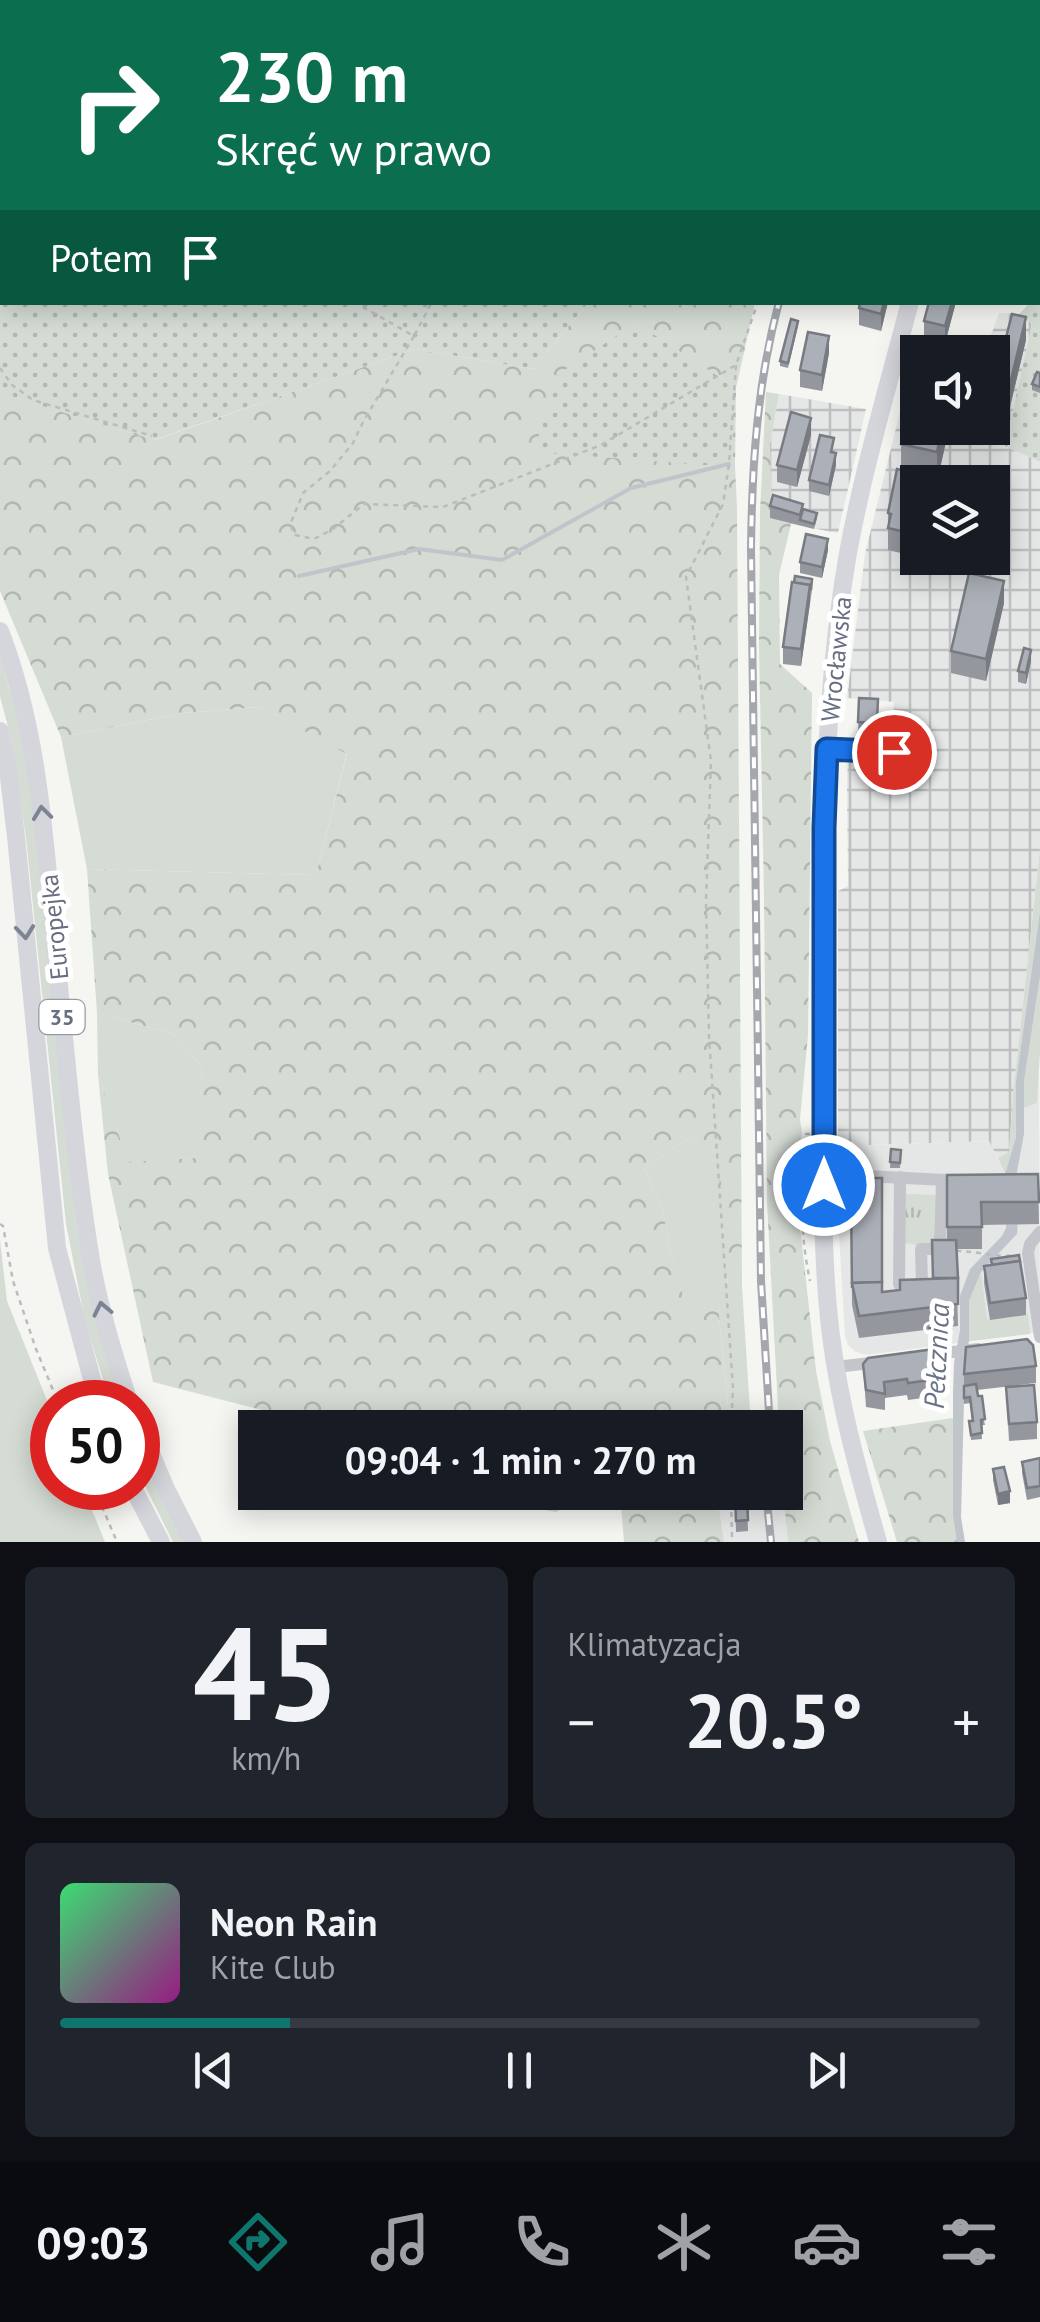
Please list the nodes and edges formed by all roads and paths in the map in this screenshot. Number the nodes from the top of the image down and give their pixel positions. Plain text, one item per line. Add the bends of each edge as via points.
1 (359, 305) edge
2 (430, 305) edge
3 (757, 305) edge
4 (909, 305) edge
5 (414, 336) junction
6 (736, 365) junction
7 (0, 368) edge
8 (152, 436) dead end
9 (0, 631) edge
10 (0, 731) edge
11 (827, 749) junction
12 (922, 752) dead end
13 (802, 1162) dead end
14 (824, 1174) junction
15 (900, 1177) junction
16 (942, 1180) junction
17 (958, 1180) edge
18 (803, 1204) dead end
19 (0, 1224) edge
20 (1040, 1232) edge
21 (899, 1248) junction
22 (921, 1249) junction
23 (940, 1249) junction
24 (1028, 1253) junction
25 (1040, 1339) edge
26 (1023, 1344) edge
27 (990, 1348) edge
28 (916, 1357) edge
29 (896, 1360) edge
30 (836, 1367) junction
31 (50, 1380) edge
32 (92, 1380) edge
33 (123, 1380) edge
34 (732, 1410) edge
35 (160, 1475) edge
36 (103, 1510) edge
37 (144, 1510) edge
38 (731, 1510) edge
39 (116, 1542) edge
40 (161, 1542) edge
41 (193, 1542) edge
42 (732, 1542) edge
43 (878, 1542) edge

1 - 5 path
2 - 5 path
3 - 6 path
4 - 11 main road, Wrocławska via 848,558
5 - 6 path via 353,443 303,493 290,525 295,535 314,539 364,504 443,507 601,445
6 - 34 path via 723,504 686,577 711,761 709,1036
7 - 8 path via 32,400
33 -> 9 main road, Europejka / 35 via 89,1250 34,758
10 -> 32 main road, Europejka / 35 via 57,1248
11 - 12 street
11 - 14 main road, Wrocławska
13 - 18 path
14 - 15 street
14 - 30 main road, Wrocławska
15 - 16 street
15 - 21 street
16 - 17 street
16 - 23 street
19 - 31 path
20 - 24 street
21 - 22 street
21 - 22 street via 905,1295 916,1294 922,1284
22 - 23 street
23 - 24 path via 996,1258
24 - 25 street
25 - 26 street
27 - 28 street
29 - 30 street
30 - 43 main road, Wrocławska
35 - 41 main road
36 - 39 path
37 - 40 main road
38 - 42 path

